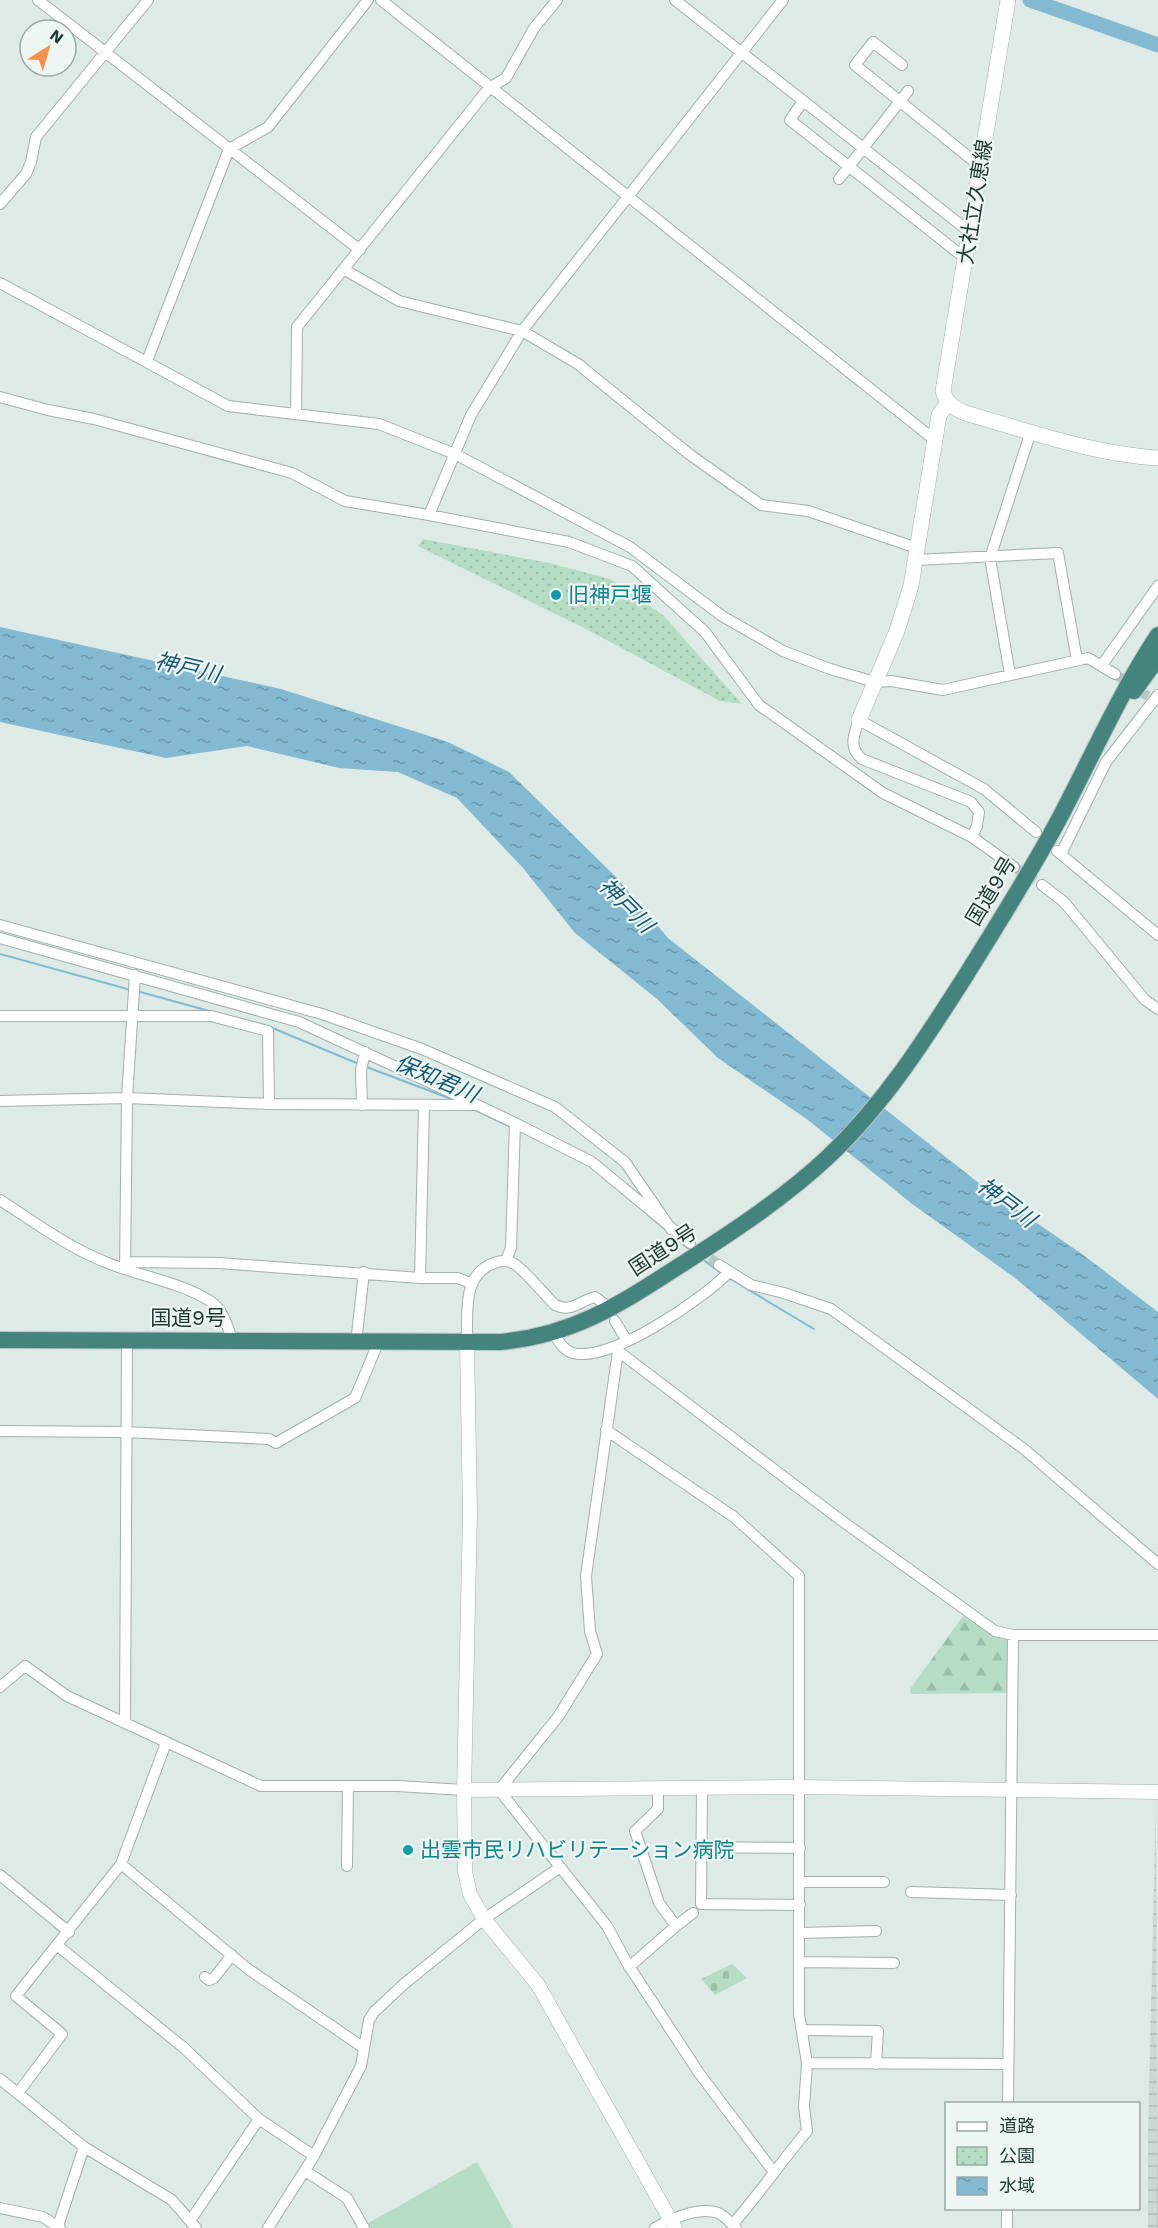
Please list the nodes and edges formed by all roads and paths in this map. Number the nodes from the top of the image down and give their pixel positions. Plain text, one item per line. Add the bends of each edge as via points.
1 (38, 0) edge
2 (148, 0) edge
3 (368, 0) edge
4 (381, 0) edge
5 (557, 0) edge
6 (675, 0) edge
7 (783, 0) edge
8 (1008, 0) edge
9 (105, 52) junction
10 (741, 52) junction
11 (902, 65) dead end
12 (489, 88) junction
13 (908, 91) dead end
14 (803, 101) junction
15 (900, 101) junction
16 (229, 148) junction
17 (863, 149) junction
18 (848, 167) junction
19 (981, 167) junction
20 (838, 179) dead end
21 (627, 197) junction
22 (0, 204) edge
23 (971, 233) junction
24 (360, 250) junction
25 (966, 259) junction
26 (345, 270) junction
27 (0, 284) edge
28 (522, 331) junction
29 (147, 361) junction
30 (0, 397) edge
31 (948, 403) junction
32 (296, 414) junction
33 (1030, 431) junction
34 (936, 441) junction
35 (455, 454) junction
36 (1158, 458) edge
37 (429, 514) junction
38 (916, 554) junction
39 (990, 558) junction
40 (1158, 586) edge
41 (1158, 635) edge
42 (1158, 658) edge
43 (1077, 660) junction
44 (1102, 665) junction
45 (1115, 674) tunnel mouth
46 (1010, 675) junction
47 (875, 682) junction
48 (1154, 698) edge
49 (859, 720) junction
50 (1100, 737) junction
51 (1036, 832) dead end
52 (972, 837) junction
53 (1014, 867) tunnel mouth
54 (1042, 885) tunnel mouth
55 (0, 925) edge
56 (1158, 935) edge
57 (0, 938) edge
58 (135, 975) junction
59 (1158, 1009) edge
60 (0, 1016) edge
61 (132, 1016) junction
62 (365, 1052) junction
63 (127, 1098) junction
64 (0, 1101) edge
65 (269, 1104) junction
66 (362, 1105) junction
67 (477, 1105) junction
68 (424, 1106) junction
69 (515, 1124) junction
70 (0, 1200) edge
71 (670, 1229) junction
72 (690, 1243) tunnel mouth
73 (506, 1260) junction
74 (719, 1265) tunnel mouth
75 (125, 1266) junction
76 (364, 1272) junction
77 (729, 1272) junction
78 (420, 1278) junction
79 (470, 1283) junction
80 (603, 1304) dead end
81 (615, 1322) dead end
82 (554, 1334) junction
83 (0, 1340) edge
84 (232, 1340) junction
85 (127, 1341) junction
86 (627, 1341) junction
87 (356, 1343) junction
88 (378, 1343) junction
89 (467, 1343) junction
90 (617, 1349) junction
91 (606, 1430) junction
92 (0, 1431) edge
93 (125, 1432) junction
94 (1158, 1564) edge
95 (1013, 1635) junction
96 (1158, 1635) edge
97 (0, 1687) edge
98 (125, 1721) junction
99 (166, 1743) junction
100 (348, 1786) junction
101 (800, 1787) junction
102 (702, 1788) junction
103 (658, 1789) junction
104 (1012, 1789) junction
105 (464, 1790) junction
106 (499, 1790) junction
107 (1158, 1792) edge
108 (701, 1847) junction
109 (800, 1848) junction
110 (121, 1864) junction
111 (347, 1866) dead end
112 (559, 1868) junction
113 (0, 1875) edge
114 (800, 1882) junction
115 (884, 1882) dead end
116 (911, 1892) dead end
117 (1011, 1895) junction
118 (800, 1905) junction
119 (693, 1912) dead end
120 (484, 1918) junction
121 (676, 1926) junction
122 (876, 1931) dead end
123 (69, 1932) junction
124 (799, 1933) junction
125 (58, 1946) junction
126 (232, 1955) junction
127 (799, 1962) junction
128 (894, 1963) dead end
129 (629, 1966) junction
130 (205, 1977) dead end
131 (802, 2030) junction
132 (364, 2048) junction
133 (807, 2063) junction
134 (876, 2064) junction
135 (1008, 2064) junction
136 (0, 2079) edge
137 (18, 2093) junction
138 (1008, 2102) edge
139 (259, 2119) junction
140 (84, 2147) junction
141 (314, 2156) junction
142 (305, 2171) junction
143 (773, 2171) junction
144 (0, 2208) edge
145 (1007, 2210) edge
146 (193, 2224) edge
147 (672, 2224) edge
148 (272, 2226) edge
149 (734, 2226) edge
150 (59, 2227) edge
151 (364, 2228) edge
152 (655, 2228) edge
153 (1007, 2228) edge

1 - 9 street
2 - 9 street
3 - 16 street via 268,127
4 - 12 street
5 - 12 street via 534,28 506,78
6 - 10 street
7 - 10 street
8 - 19 main road, 大社立久恵線
9 - 16 street
9 - 22 street via 36,137 26,174
10 - 14 street
10 - 21 street
11 - 15 street via 873,42 855,65
12 - 21 street
12 - 24 street
13 - 15 street
14 - 17 street
14 - 18 street via 790,120
15 - 17 street
15 - 19 street
16 - 24 street
16 - 29 street
17 - 18 street
17 - 23 street
18 - 20 street
18 - 25 street
19 - 23 main road, 大社立久恵線
21 - 28 street
21 - 34 street
23 - 25 main road, 大社立久恵線
24 - 26 street
25 - 31 main road, 大社立久恵線 via 943,391
26 - 28 street via 399,300
26 - 32 street via 297,327
27 - 29 street
28 - 35 street via 471,415
28 - 38 street via 578,364 689,454 761,505 808,511
29 - 32 street via 228,406
30 - 37 street via 94,418 292,473 345,501
31 - 33 main road via 965,413
31 - 34 main road, 大社立久恵線 via 939,415
32 - 35 street via 378,424
33 - 36 main road via 1119,456
33 - 39 street
34 - 38 main road, 大社立久恵線
35 - 37 street
35 - 47 street via 630,548 722,616 783,651
37 - 52 street via 568,542 632,566 705,632 759,705 883,793
38 - 39 street
38 - 47 main road, 大社立久恵線 via 897,631
39 - 43 street via 1058,553
39 - 46 street
40 - 44 street
41 - 50 highway, 国道9号
42 - 50 highway, 国道9号
43 - 44 street via 1088,658
43 - 46 street
44 - 45 street
46 - 47 street via 943,690
47 - 49 main road, 大社立久恵線
48 - 56 street via 1106,762 1058,852
49 - 51 street via 984,789
49 - 52 street via 852,738 856,754 971,802 979,812
50 - 82 highway, 国道9号 via 1038,858 890,1090 830,1155 757,1216 633,1296
52 - 53 street
54 - 59 street via 1064,902 1145,999
55 - 71 street via 322,1014 422,1049 555,1107 625,1162
57 - 58 street
58 - 61 street
58 - 62 street via 299,1022
60 - 61 street
61 - 63 street
61 - 65 street via 211,1016 268,1032
62 - 66 street
62 - 67 street
63 - 64 street
63 - 65 street
63 - 75 street
65 - 66 street
66 - 68 street
67 - 68 street
67 - 69 street
68 - 78 street
69 - 71 street via 592,1162
69 - 73 street via 511,1248
70 - 75 street via 100,1260
71 - 72 street
73 - 79 street via 482,1268
73 - 80 street via 561,1308 571,1309 595,1297
74 - 77 street
75 - 76 street via 219,1263
75 - 84 street via 212,1302 224,1316
76 - 78 street
76 - 87 street
77 - 86 street via 681,1311
77 - 94 street via 751,1285 831,1309 1024,1449
78 - 79 street via 459,1278
79 - 89 street
81 - 86 street
82 - 89 highway, 国道9号 via 527,1340
82 - 90 street via 564,1349 572,1353
83 - 85 highway, 国道9号
84 - 85 highway, 国道9号
84 - 87 highway, 国道9号
85 - 93 street
86 - 90 street
87 - 88 highway, 国道9号
88 - 89 highway, 国道9号
88 - 93 street via 355,1398 276,1443 269,1439
89 - 105 street via 470,1513
90 - 91 street
90 - 95 street via 838,1518 995,1631
91 - 101 street via 726,1510 799,1576
91 - 106 street via 586,1576 590,1631 597,1653 558,1718
92 - 93 street
93 - 98 street
95 - 96 street
95 - 104 street
97 - 98 street via 25,1666 67,1696
98 - 99 street
99 - 100 street via 261,1786
99 - 110 street
100 - 105 street
100 - 111 street
101 - 102 street
101 - 104 street
101 - 109 street
102 - 103 street
102 - 108 street
103 - 106 street
103 - 121 street via 658,1809 635,1831 659,1903
104 - 107 street
104 - 117 street
105 - 106 street
105 - 120 street via 465,1871 470,1894
106 - 112 street
108 - 109 street
108 - 118 street via 701,1904
109 - 114 street
110 - 123 street
110 - 126 street
112 - 120 street
112 - 129 street via 607,1926
113 - 123 street
114 - 115 street
114 - 118 street
116 - 117 street
117 - 135 street
118 - 124 street
119 - 121 street
120 - 132 street via 374,2012
120 - 147 street via 538,1985
121 - 129 street
122 - 124 street
123 - 125 street
124 - 127 street
125 - 137 street via 16,1996 62,2034
125 - 139 street via 183,2047
126 - 130 street via 214,1978
126 - 132 street
127 - 128 street
127 - 131 street
129 - 143 street via 699,2073
131 - 133 street
131 - 134 street via 878,2031
132 - 141 street via 361,2066
133 - 134 street
133 - 143 street via 807,2131
134 - 135 street
135 - 138 street
136 - 137 street
137 - 140 street
139 - 141 street
139 - 146 street
140 - 146 street via 172,2200
140 - 150 street
141 - 142 street
142 - 148 street
142 - 151 street via 347,2198
143 - 149 street
144 - 150 street via 43,2217
145 - 153 street
147 - 149 street via 705,2211 719,2213
147 - 152 street

